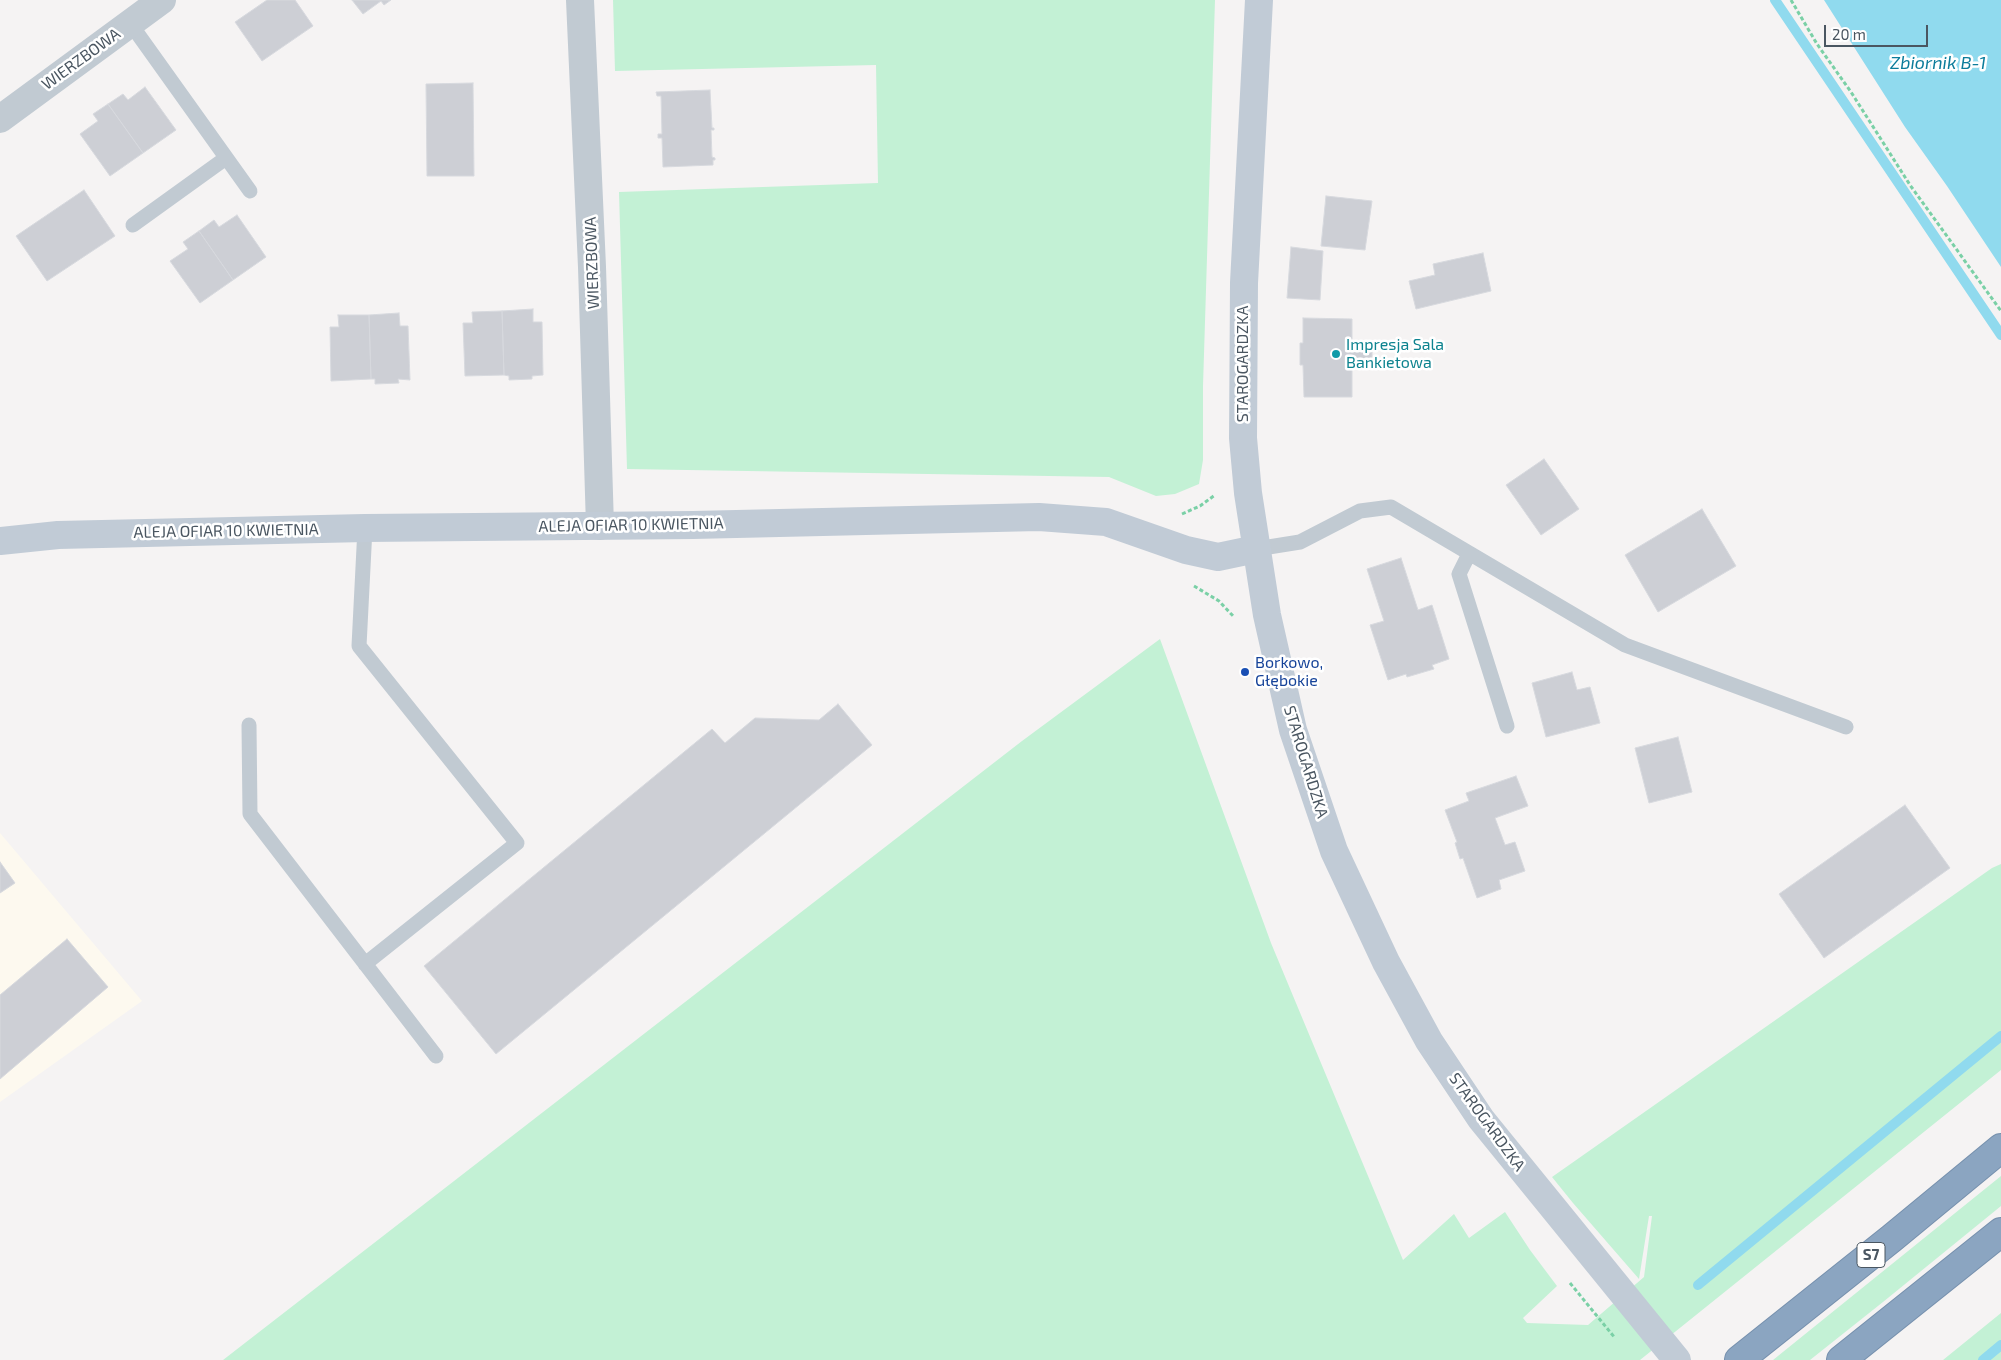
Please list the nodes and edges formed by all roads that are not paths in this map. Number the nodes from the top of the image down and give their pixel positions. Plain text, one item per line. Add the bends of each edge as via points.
1 (162, 0) edge
2 (580, 0) edge
3 (1259, 0) edge
4 (130, 23) junction
5 (0, 119) edge
6 (226, 158) junction
7 (250, 191) dead end
8 (133, 225) dead end
9 (600, 526) junction
10 (365, 528) junction
11 (0, 541) edge
12 (1256, 549) junction
13 (1469, 554) junction
14 (249, 725) dead end
15 (1507, 726) dead end
16 (1846, 727) dead end
17 (365, 964) junction
18 (436, 1056) dead end
19 (2001, 1148) edge
20 (2001, 1232) edge
21 (1677, 1360) edge
22 (1739, 1360) edge
23 (1841, 1360) edge

1 - 4 street, WIERZBOWA
2 - 9 street, WIERZBOWA
3 - 12 main road, STAROGARDZKA via 1244,302 1243,438
4 - 5 street, WIERZBOWA
4 - 6 lane
6 - 7 lane
6 - 8 lane
9 - 10 main road, ALEJA OFIAR 10 KWIETNIA
9 - 12 main road, ALEJA OFIAR 10 KWIETNIA via 1039,517 1106,522 1186,550 1218,557
10 - 11 main road, ALEJA OFIAR 10 KWIETNIA via 58,535
10 - 17 lane via 359,646 517,843
12 - 13 lane via 1300,542 1360,511 1391,507
12 - 21 main road, STAROGARDZKA via 1293,730 1334,851 1386,962 1429,1041 1481,1119
13 - 15 lane via 1459,574
13 - 16 lane via 1625,646
14 - 17 lane via 250,814
17 - 18 lane
19 - 22 highway, S7
20 - 23 highway

